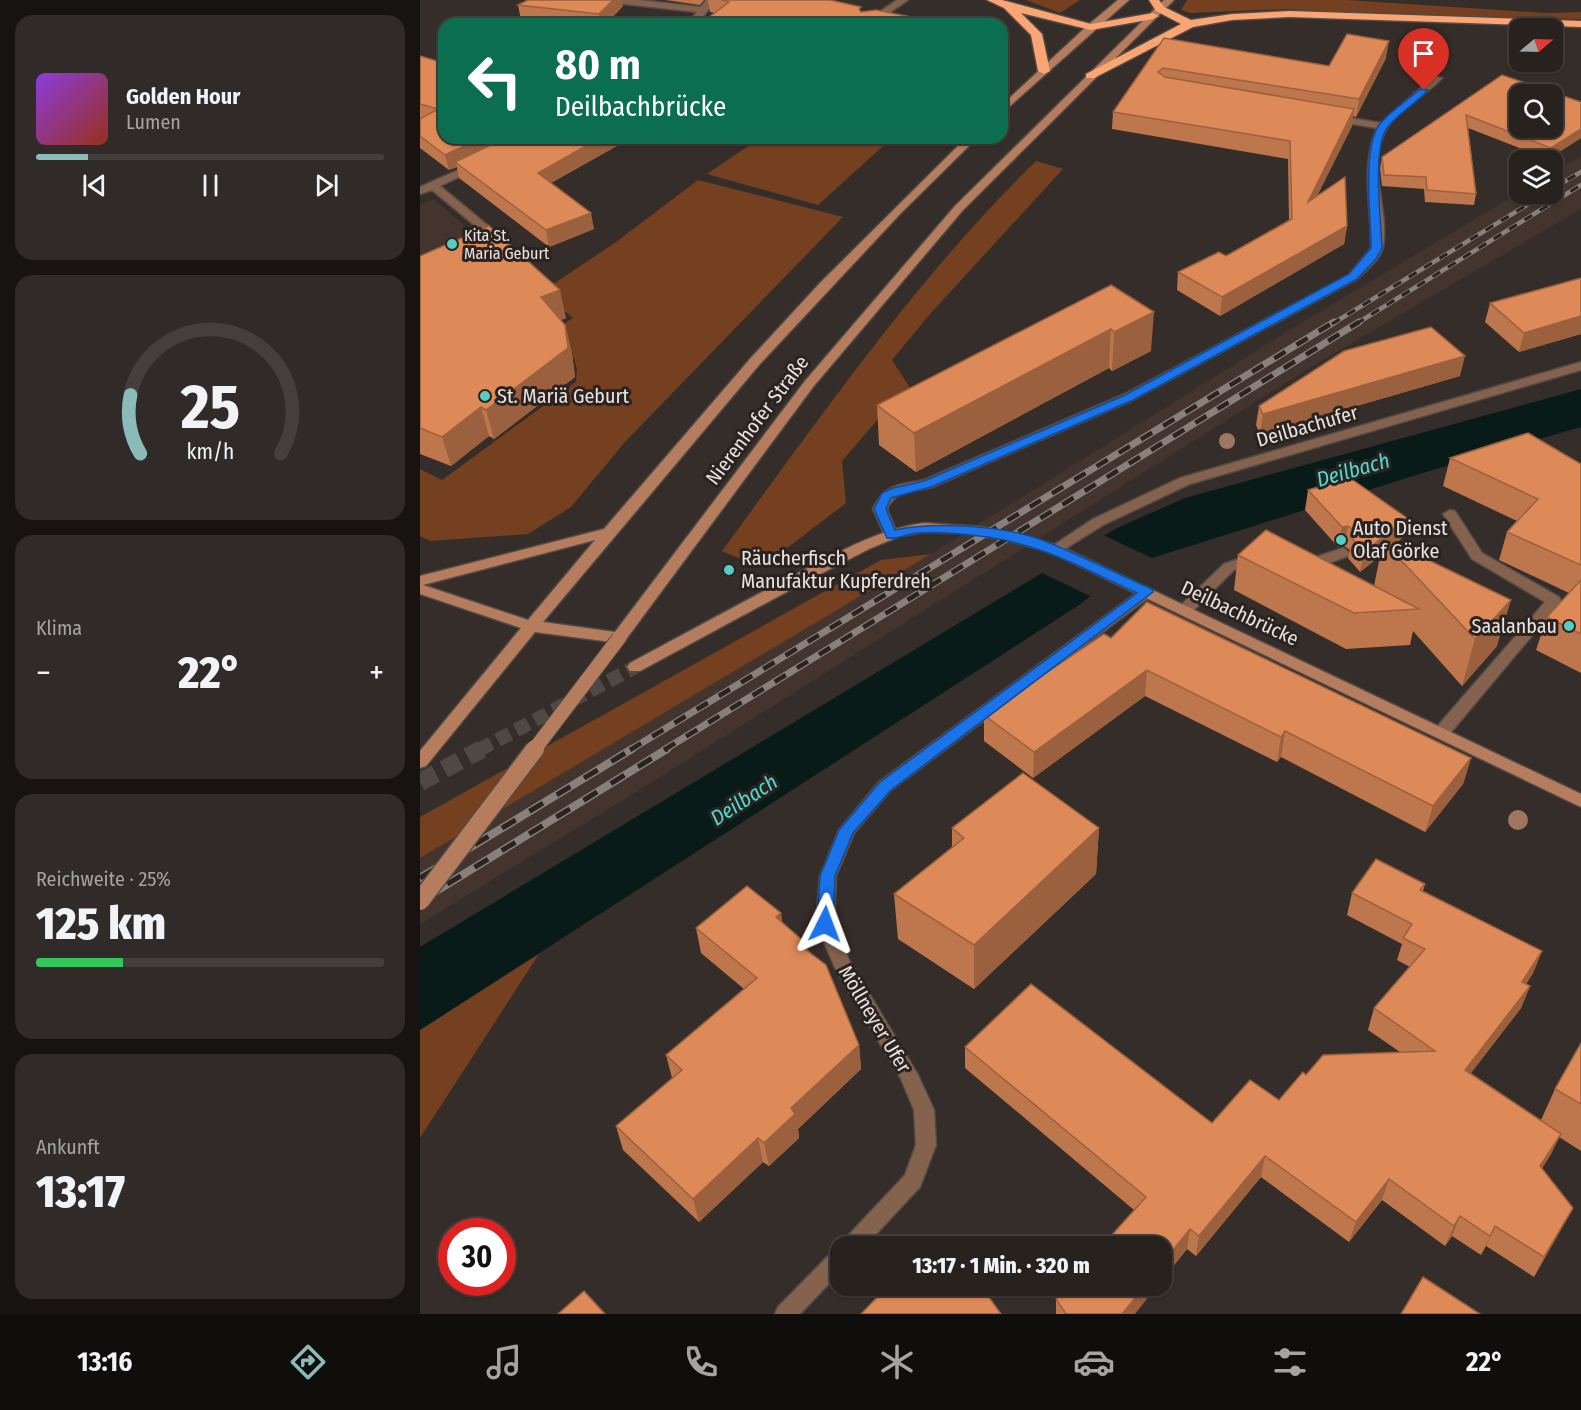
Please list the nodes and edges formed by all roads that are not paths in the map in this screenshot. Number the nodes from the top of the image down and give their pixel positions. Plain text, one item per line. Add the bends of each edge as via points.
1 (615, 0) edge
2 (711, 0) edge
3 (903, 0) edge
4 (992, 0) edge
5 (1124, 0) edge
6 (1169, 0) edge
7 (1008, 6) junction
8 (1156, 8) edge
9 (704, 10) junction
10 (697, 18) edge
11 (876, 18) edge
12 (1190, 24) junction
13 (1581, 24) edge
14 (1091, 27) junction
15 (1044, 71) junction
16 (1089, 76) junction
17 (1437, 78) dead end
18 (1008, 104) edge
19 (1326, 116) edge
20 (1383, 126) junction
21 (965, 144) edge
22 (486, 161) edge
23 (433, 185) junction
24 (420, 191) edge
25 (510, 250) edge
26 (1581, 366) edge
27 (1450, 514) dead end
28 (606, 533) junction
29 (891, 535) junction
30 (1057, 550) junction
31 (1272, 552) edge
32 (1294, 553) edge
33 (1343, 553) dead end
34 (420, 581) edge
35 (420, 589) edge
36 (1147, 592) junction
37 (1185, 610) junction
38 (531, 626) junction
39 (619, 638) junction
40 (635, 667) tunnel mouth
41 (1441, 733) junction
42 (420, 762) edge
43 (1581, 801) edge
44 (420, 901) edge
45 (861, 1236) edge
46 (830, 1268) edge
47 (785, 1314) edge

1 - 9 street
2 - 9 street
3 - 11 street
4 - 7 highway
5 - 14 main road
6 - 8 main road, Nierenhofer Straße
7 - 14 highway
7 - 15 highway via 1036,34
8 - 12 highway
8 - 14 highway
8 - 16 main road, Nierenhofer Straße
9 - 10 street
12 - 13 highway via 1232,17 1290,15
12 - 16 highway
14 - 15 main road
15 - 18 main road
16 - 39 main road, Nierenhofer Straße via 959,208 809,384
17 - 20 street
19 - 20 street
20 - 29 street via 1374,158 1377,248 1353,277 1129,397 927,484 886,495 880,509
21 - 28 main road, Nierenhofer Straße via 912,193 773,341
22 - 23 street
23 - 24 street
23 - 25 street
26 - 30 street, Deilbachufer via 1185,481 1098,522
27 - 41 street via 1477,556 1554,602
28 - 34 main road
28 - 38 main road, Nierenhofer Straße
29 - 30 main road, Deilbachbrücke via 917,529 953,529 1011,537
29 - 40 main road, Deilbachbrücke via 865,545
30 - 36 main road, Deilbachbrücke
31 - 37 street via 1229,567
32 - 33 street via 1315,562
35 - 38 main road
36 - 37 main road, Deilbachbrücke
36 - 45 street, Möllneyer Ufer via 885,786 847,830 828,876 825,924 841,963 909,1075 924,1110 926,1145 913,1181
37 - 41 main road, Deilbachbrücke
38 - 39 main road
38 - 42 main road, Nierenhofer Straße
39 - 44 main road, Nierenhofer Straße, bridge
41 - 43 main road, Deilbachbrücke
46 - 47 street

